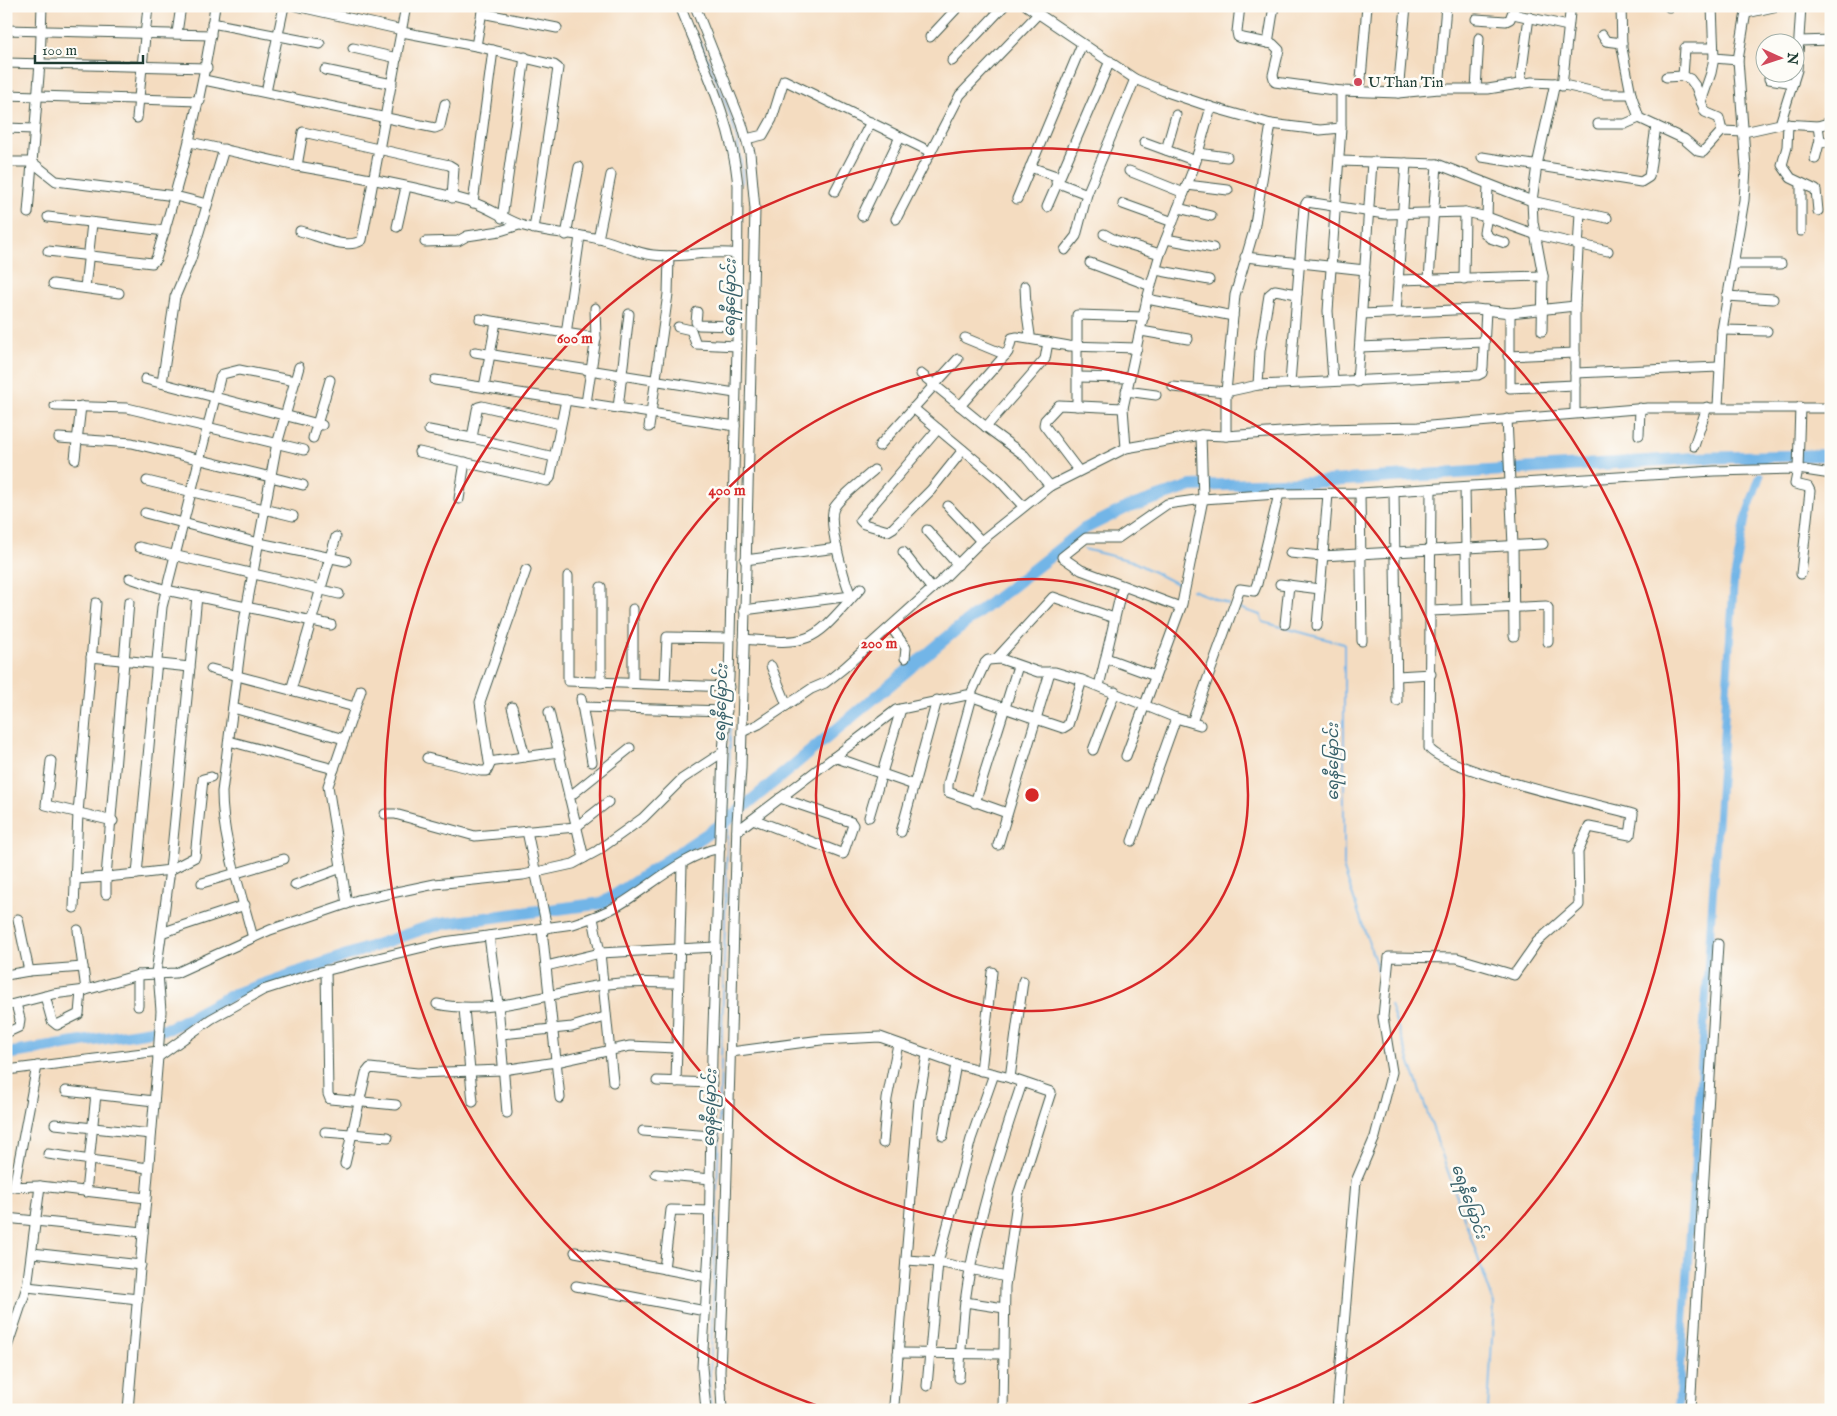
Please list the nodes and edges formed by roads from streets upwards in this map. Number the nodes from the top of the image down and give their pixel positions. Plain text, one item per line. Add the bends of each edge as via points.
1 (42, 6) edge
2 (148, 6) edge
3 (181, 6) edge
4 (215, 6) edge
5 (284, 6) edge
6 (296, 6) edge
7 (406, 6) edge
8 (680, 6) edge
9 (695, 6) edge
10 (959, 6) edge
11 (1004, 6) edge
12 (1027, 6) edge
13 (1240, 6) edge
14 (1274, 6) edge
15 (1367, 6) edge
16 (1406, 6) edge
17 (1446, 6) edge
18 (1621, 6) edge
19 (1712, 6) edge
20 (1778, 6) edge
21 (1801, 6) edge
22 (482, 10) edge
23 (1514, 10) edge
24 (1747, 10) edge
25 (1570, 13) dead end
26 (1038, 14) junction
27 (1530, 17) junction
28 (1476, 19) dead end
29 (212, 23) junction
30 (1568, 26) junction
31 (557, 28) dead end
32 (6, 30) edge
33 (41, 30) junction
34 (402, 31) junction
35 (146, 32) junction
36 (1800, 32) edge
37 (177, 33) junction
38 (211, 35) junction
39 (276, 35) junction
40 (1602, 35) dead end
41 (930, 37) dead end
42 (1479, 38) dead end
43 (1831, 40) edge
44 (1804, 41) edge
45 (1268, 43) junction
46 (1622, 43) junction
47 (320, 44) dead end
48 (1082, 44) junction
49 (476, 46) junction
50 (353, 48) dead end
51 (1713, 48) junction
52 (493, 50) junction
53 (397, 58) junction
54 (525, 58) junction
55 (1714, 58) junction
56 (952, 60) dead end
57 (1738, 60) junction
58 (1110, 61) junction
59 (6, 63) edge
60 (40, 63) junction
61 (143, 65) junction
62 (206, 68) junction
63 (325, 70) dead end
64 (1683, 76) junction
65 (1666, 78) dead end
66 (1135, 79) junction
67 (204, 80) junction
68 (1787, 82) edge
69 (1793, 83) joint
70 (392, 84) junction
71 (1520, 84) junction
72 (1558, 85) junction
73 (1439, 89) junction
74 (1476, 89) junction
75 (1341, 90) junction
76 (1360, 90) junction
77 (266, 92) junction
78 (1398, 93) junction
79 (1631, 94) junction
80 (6, 95) edge
81 (38, 96) junction
82 (140, 98) junction
83 (200, 101) junction
84 (1701, 102) junction
85 (446, 104) dead end
86 (1211, 107) junction
87 (1176, 115) dead end
88 (386, 117) junction
89 (137, 118) dead end
90 (1639, 118) junction
91 (871, 122) junction
92 (1831, 122) edge
93 (1271, 124) junction
94 (1598, 124) dead end
95 (1784, 124) junction
96 (1818, 126) junction
97 (6, 128) edge
98 (34, 128) junction
99 (1340, 128) junction
100 (1660, 128) junction
101 (1722, 131) junction
102 (1744, 132) junction
103 (900, 137) junction
104 (746, 138) junction
105 (1820, 140) junction
106 (190, 142) junction
107 (1144, 142) dead end
108 (1831, 144) edge
109 (224, 149) junction
110 (380, 149) junction
111 (1166, 150) junction
112 (930, 152) junction
113 (1197, 157) junction
114 (1227, 157) dead end
115 (1482, 157) dead end
116 (1815, 159) dead end
117 (1340, 161) junction
118 (6, 162) edge
119 (32, 162) junction
120 (1372, 162) junction
121 (1406, 163) junction
122 (1437, 164) junction
123 (1537, 165) junction
124 (297, 166) junction
125 (579, 167) dead end
126 (1030, 167) junction
127 (1129, 171) dead end
128 (610, 175) dead end
129 (1057, 179) junction
130 (374, 180) junction
131 (1801, 184) junction
132 (1488, 185) junction
133 (406, 187) junction
134 (1186, 189) junction
135 (1228, 190) dead end
136 (835, 191) dead end
137 (1087, 194) junction
138 (175, 196) junction
139 (452, 198) junction
140 (1017, 199) dead end
141 (1532, 201) junction
142 (473, 203) junction
143 (207, 204) junction
144 (1123, 204) dead end
145 (1336, 205) junction
146 (1047, 206) dead end
147 (1178, 208) junction
148 (1818, 211) dead end
149 (28, 212) dead end
150 (1369, 212) junction
151 (1434, 212) junction
152 (1465, 212) junction
153 (1580, 212) junction
154 (1401, 214) junction
155 (862, 216) dead end
156 (1211, 216) dead end
157 (48, 217) dead end
158 (1487, 217) junction
159 (502, 218) junction
160 (1607, 218) dead end
161 (896, 219) dead end
162 (92, 222) junction
163 (1173, 222) junction
164 (519, 224) junction
165 (397, 227) dead end
166 (534, 229) junction
167 (165, 231) junction
168 (300, 231) dead end
169 (1801, 231) dead end
170 (1104, 234) dead end
171 (1534, 234) junction
172 (566, 235) junction
173 (580, 236) junction
174 (598, 239) junction
175 (1166, 239) junction
176 (425, 242) dead end
177 (1505, 243) dead end
178 (1580, 244) junction
179 (1213, 248) dead end
180 (1065, 250) dead end
181 (1608, 250) dead end
182 (48, 251) dead end
183 (737, 254) junction
184 (1160, 254) junction
185 (88, 256) junction
186 (669, 256) junction
187 (1246, 257) junction
188 (1302, 261) junction
189 (1090, 263) dead end
190 (1734, 264) junction
191 (1781, 264) dead end
192 (1331, 265) junction
193 (1156, 270) junction
194 (1365, 270) junction
195 (1543, 276) junction
196 (1464, 279) junction
197 (1209, 280) dead end
198 (1398, 280) junction
199 (1429, 280) junction
200 (53, 284) dead end
201 (1025, 286) dead end
202 (1152, 286) junction
203 (85, 288) junction
204 (120, 293) dead end
205 (1297, 294) junction
206 (1727, 296) junction
207 (1147, 299) junction
208 (1773, 299) dead end
209 (1575, 306) junction
210 (595, 308) dead end
211 (1543, 309) junction
212 (1486, 310) junction
213 (697, 312) dead end
214 (1396, 313) junction
215 (1510, 313) junction
216 (629, 314) dead end
217 (1362, 314) junction
218 (1233, 316) junction
219 (1144, 318) junction
220 (480, 319) dead end
221 (496, 322) junction
222 (737, 326) junction
223 (678, 327) dead end
224 (1722, 330) junction
225 (1542, 331) dead end
226 (1767, 331) dead end
227 (1141, 332) junction
228 (566, 334) junction
229 (596, 338) junction
230 (965, 338) dead end
231 (1026, 338) junction
232 (1188, 339) dead end
233 (1048, 342) junction
234 (1484, 342) junction
235 (737, 346) junction
236 (1071, 346) junction
237 (1360, 347) junction
238 (1136, 348) junction
239 (475, 352) dead end
240 (1575, 353) junction
241 (490, 354) junction
242 (1006, 355) junction
243 (1508, 356) junction
244 (958, 359) dead end
245 (299, 367) dead end
246 (1719, 367) junction
247 (590, 369) junction
248 (1575, 373) junction
249 (622, 374) junction
250 (921, 374) dead end
251 (1077, 376) junction
252 (1129, 378) junction
253 (145, 379) dead end
254 (654, 379) junction
255 (330, 380) dead end
256 (435, 380) dead end
257 (1333, 380) junction
258 (295, 381) junction
259 (1357, 382) junction
260 (162, 383) junction
261 (1290, 383) junction
262 (935, 385) junction
263 (1258, 385) junction
264 (1575, 385) junction
265 (484, 387) junction
266 (1173, 387) dead end
267 (1126, 391) junction
268 (1226, 392) junction
269 (735, 393) junction
270 (1156, 395) dead end
271 (216, 397) junction
272 (566, 400) junction
273 (586, 403) junction
274 (55, 406) dead end
275 (81, 406) junction
276 (960, 406) junction
277 (1077, 406) junction
278 (1707, 406) junction
279 (1718, 406) junction
280 (1800, 407) junction
281 (618, 408) junction
282 (913, 408) junction
283 (1123, 408) junction
284 (1640, 408) junction
285 (1831, 408) edge
286 (1575, 412) junction
287 (650, 413) junction
288 (285, 416) junction
289 (1507, 419) junction
290 (560, 424) junction
291 (319, 425) junction
292 (735, 426) junction
293 (649, 427) dead end
294 (986, 427) junction
295 (208, 428) junction
296 (938, 429) junction
297 (429, 430) dead end
298 (1201, 434) junction
299 (1639, 435) dead end
300 (1226, 436) junction
301 (59, 438) dead end
302 (313, 438) dead end
303 (472, 438) junction
304 (77, 439) junction
305 (277, 445) junction
306 (879, 446) dead end
307 (1694, 446) dead end
308 (1126, 448) junction
309 (304, 450) dead end
310 (963, 450) junction
311 (419, 452) dead end
312 (554, 457) junction
313 (75, 459) dead end
314 (200, 460) junction
315 (465, 462) junction
316 (1798, 468) junction
317 (874, 470) dead end
318 (1078, 470) junction
319 (1831, 474) edge
320 (271, 477) junction
321 (146, 481) dead end
322 (1511, 484) junction
323 (303, 485) dead end
324 (1050, 486) junction
325 (1465, 487) junction
326 (1431, 489) junction
327 (1394, 491) junction
328 (192, 492) junction
329 (1360, 493) junction
330 (1279, 494) junction
331 (1328, 494) junction
332 (459, 499) dead end
333 (1202, 499) junction
334 (948, 506) dead end
335 (1023, 506) junction
336 (265, 510) junction
337 (145, 513) dead end
338 (293, 516) dead end
339 (184, 523) junction
340 (927, 530) dead end
341 (336, 537) dead end
342 (981, 541) junction
343 (259, 543) junction
344 (1543, 544) dead end
345 (1513, 545) junction
346 (139, 547) dead end
347 (837, 548) junction
348 (1466, 548) junction
349 (1431, 551) junction
350 (903, 552) dead end
351 (1290, 553) dead end
352 (1395, 554) junction
353 (1361, 555) junction
354 (1322, 556) junction
355 (175, 557) junction
356 (330, 558) junction
357 (746, 560) junction
358 (346, 561) dead end
359 (958, 565) junction
360 (526, 570) dead end
361 (1801, 574) dead end
362 (253, 575) junction
363 (568, 576) dead end
364 (130, 578) dead end
365 (601, 587) dead end
366 (860, 588) dead end
367 (1124, 588) junction
368 (932, 589) junction
369 (166, 590) junction
370 (321, 590) junction
371 (1320, 590) junction
372 (339, 594) dead end
373 (196, 596) junction
374 (849, 599) junction
375 (129, 602) dead end
376 (96, 603) dead end
377 (1514, 606) junction
378 (1180, 607) junction
379 (247, 608) junction
380 (633, 609) dead end
381 (1467, 609) junction
382 (744, 610) junction
383 (1431, 612) junction
384 (1114, 618) junction
385 (312, 621) junction
386 (1285, 624) dead end
387 (331, 625) dead end
388 (1316, 626) dead end
389 (891, 627) junction
390 (1514, 636) dead end
391 (728, 638) junction
392 (744, 639) junction
393 (1362, 641) dead end
394 (1548, 642) dead end
395 (91, 657) junction
396 (905, 658) dead end
397 (996, 658) junction
398 (1106, 658) junction
399 (125, 660) junction
400 (157, 662) junction
401 (190, 666) junction
402 (771, 666) dead end
403 (1018, 666) junction
404 (211, 669) dead end
405 (1050, 672) junction
406 (1431, 674) junction
407 (237, 676) junction
408 (1155, 676) junction
409 (1397, 676) junction
410 (1082, 680) junction
411 (601, 683) junction
412 (633, 684) junction
413 (665, 684) junction
414 (1099, 686) junction
415 (729, 687) junction
416 (291, 690) junction
417 (361, 690) dead end
418 (1114, 692) junction
419 (971, 697) junction
420 (937, 700) junction
421 (1397, 701) dead end
422 (787, 705) junction
423 (1145, 706) junction
424 (355, 707) junction
425 (512, 707) dead end
426 (233, 708) junction
427 (1004, 708) junction
428 (901, 709) junction
429 (727, 711) junction
430 (549, 712) dead end
431 (1176, 718) junction
432 (1036, 719) junction
433 (741, 737) junction
434 (344, 739) junction
435 (726, 739) junction
436 (229, 741) junction
437 (630, 748) dead end
438 (1093, 750) dead end
439 (558, 752) junction
440 (723, 752) junction
441 (1126, 756) dead end
442 (525, 757) junction
443 (834, 757) junction
444 (427, 758) dead end
445 (51, 761) dead end
446 (491, 762) junction
447 (592, 762) dead end
448 (334, 769) junction
449 (882, 774) junction
450 (211, 777) dead end
451 (914, 785) junction
452 (569, 797) junction
453 (780, 798) junction
454 (608, 802) dead end
455 (975, 803) junction
456 (78, 813) junction
457 (1007, 813) junction
458 (385, 814) dead end
459 (869, 817) dead end
460 (752, 819) junction
461 (113, 821) junction
462 (737, 826) junction
463 (576, 827) junction
464 (527, 831) junction
465 (901, 832) dead end
466 (1132, 841) dead end
467 (998, 845) dead end
468 (720, 848) junction
469 (584, 858) junction
470 (284, 859) dead end
471 (682, 865) junction
472 (341, 868) junction
473 (170, 870) junction
474 (236, 872) junction
475 (535, 873) junction
476 (136, 874) junction
477 (106, 877) junction
478 (75, 879) junction
479 (202, 883) dead end
480 (295, 885) dead end
481 (106, 894) dead end
482 (347, 904) junction
483 (245, 906) junction
484 (74, 908) dead end
485 (593, 918) junction
486 (18, 919) dead end
487 (545, 927) junction
488 (78, 930) dead end
489 (164, 932) junction
490 (489, 936) junction
491 (253, 938) junction
492 (1718, 944) dead end
493 (716, 947) junction
494 (680, 950) junction
495 (600, 953) junction
496 (546, 966) junction
497 (83, 967) junction
498 (326, 970) junction
499 (29, 971) junction
500 (992, 972) dead end
501 (157, 973) junction
502 (138, 974) junction
503 (6, 975) edge
504 (1023, 981) dead end
505 (678, 983) junction
506 (602, 985) junction
507 (83, 991) junction
508 (45, 996) junction
509 (549, 997) junction
510 (16, 1004) junction
511 (437, 1004) dead end
512 (498, 1004) junction
513 (6, 1006) edge
514 (138, 1006) dead end
515 (464, 1009) junction
516 (605, 1017) junction
517 (552, 1028) junction
518 (6, 1033) edge
519 (500, 1034) junction
520 (898, 1044) junction
521 (676, 1048) junction
522 (610, 1052) junction
523 (731, 1052) junction
524 (158, 1054) junction
525 (927, 1055) junction
526 (556, 1062) junction
527 (956, 1064) junction
528 (37, 1066) junction
529 (7, 1070) edge
530 (503, 1070) junction
531 (471, 1071) junction
532 (981, 1071) junction
533 (994, 1074) junction
534 (1010, 1078) junction
535 (613, 1082) dead end
536 (657, 1082) dead end
537 (676, 1082) junction
538 (712, 1083) junction
539 (1022, 1083) junction
540 (66, 1091) dead end
541 (96, 1094) junction
542 (560, 1098) dead end
543 (154, 1101) junction
544 (360, 1102) junction
545 (473, 1102) dead end
546 (396, 1106) dead end
547 (507, 1113) dead end
548 (55, 1124) dead end
549 (92, 1128) junction
550 (643, 1131) dead end
551 (325, 1132) dead end
552 (151, 1134) junction
553 (352, 1134) junction
554 (712, 1136) junction
555 (943, 1136) dead end
556 (388, 1137) dead end
557 (883, 1143) dead end
558 (48, 1154) dead end
559 (90, 1160) junction
560 (345, 1164) dead end
561 (148, 1168) junction
562 (656, 1174) dead end
563 (711, 1179) junction
564 (40, 1186) junction
565 (10, 1187) edge
566 (86, 1192) junction
567 (146, 1198) junction
568 (710, 1211) junction
569 (6, 1218) edge
570 (36, 1222) junction
571 (143, 1232) junction
572 (575, 1252) dead end
573 (32, 1253) junction
574 (906, 1260) junction
575 (938, 1262) junction
576 (141, 1265) junction
577 (971, 1268) junction
578 (664, 1269) junction
579 (707, 1277) junction
580 (1006, 1277) junction
581 (576, 1286) dead end
582 (27, 1287) junction
583 (138, 1299) junction
584 (965, 1302) junction
585 (1004, 1308) junction
586 (705, 1311) junction
587 (6, 1350) edge
588 (898, 1352) junction
589 (930, 1354) junction
590 (1003, 1354) junction
591 (961, 1355) junction
592 (959, 1378) dead end
593 (927, 1386) dead end
594 (894, 1405) dead end
595 (128, 1410) edge
596 (706, 1410) edge
597 (722, 1410) edge
598 (1003, 1410) edge
599 (1337, 1410) edge
600 (1690, 1410) edge

1 - 33 street
2 - 35 street
3 - 37 street
4 - 29 street
5 - 39 street
6 - 34 street
7 - 34 street
8 - 183 street via 728,128 736,162
9 - 104 street
10 - 41 street
11 - 56 street
12 - 26 street
13 - 45 street via 1238,37
14 - 45 street
15 - 76 street
16 - 78 street
17 - 73 street
18 - 46 street
19 - 51 street
20 - 24 street
21 - 36 street
22 - 31 street
22 - 49 street
23 - 27 street
23 - 28 street via 1506,21
24 - 57 street
25 - 30 street
26 - 48 street
26 - 112 street via 960,95
27 - 30 street
27 - 71 street
29 - 38 street
29 - 39 street
30 - 72 street
32 - 33 street
33 - 35 street
33 - 60 street
34 - 49 street
34 - 53 street
35 - 37 street
35 - 61 street
37 - 38 street
38 - 62 street
39 - 47 street
39 - 77 street
40 - 46 street via 1606,41
42 - 74 street
43 - 44 street
45 - 75 street via 1279,50 1273,75 1275,82
46 - 79 street
48 - 58 street
48 - 126 street
49 - 52 street
50 - 53 street
51 - 55 street
51 - 64 street via 1685,48
52 - 54 street
52 - 142 street
53 - 70 street
54 - 159 street
54 - 166 street via 558,68
55 - 57 street
55 - 84 street
57 - 102 street
58 - 66 street
58 - 129 street
59 - 60 street
60 - 61 street
60 - 81 street
61 - 62 street
61 - 82 street
62 - 67 street
63 - 70 street
64 - 65 street
64 - 84 street via 1694,84
66 - 86 street
66 - 137 street
67 - 77 street
67 - 83 street
68 - 69 street
69 - 95 street
70 - 88 street
71 - 72 street
71 - 74 street
72 - 79 street via 1604,94
72 - 123 street
73 - 74 street
73 - 78 street
75 - 76 street
75 - 99 street
76 - 78 street
77 - 88 street
79 - 90 street
80 - 81 street
81 - 82 street
81 - 98 street
82 - 83 street
82 - 89 street
83 - 106 street
84 - 101 street via 1706,112 1718,118
85 - 88 street via 439,128
86 - 93 street
86 - 113 street
87 - 111 street
88 - 110 street
90 - 94 street via 1625,124
90 - 100 street
91 - 103 street
91 - 104 street via 784,80 772,119 763,134
91 - 136 street
92 - 96 street
93 - 99 street via 1320,130
93 - 187 street via 1262,193
95 - 96 street
95 - 102 street
95 - 131 street via 1787,147 1782,165 1791,178
96 - 105 street
97 - 98 street
98 - 119 street
99 - 117 street
100 - 101 street via 1703,152
100 - 123 street via 1646,181
101 - 102 street
102 - 190 street via 1744,200
103 - 112 street
103 - 155 street
104 - 357 street via 754,175 755,252
105 - 108 street
105 - 116 street
106 - 109 street
106 - 138 street
107 - 111 street
109 - 124 street
109 - 143 street
110 - 124 street via 303,132
110 - 130 street
110 - 139 street via 454,168
111 - 113 street
112 - 161 street
113 - 114 street
113 - 134 street
115 - 123 street
117 - 120 street
117 - 145 street
118 - 119 street
119 - 138 street via 56,181
119 - 149 street
120 - 121 street
120 - 150 street
121 - 122 street
121 - 154 street
122 - 132 street
122 - 151 street
123 - 141 street
124 - 130 street
125 - 172 street
126 - 129 street
126 - 140 street
127 - 134 street
128 - 174 street
129 - 137 street
129 - 146 street
130 - 133 street
130 - 168 street via 362,240 328,242
131 - 148 street via 1816,190
131 - 169 street
132 - 141 street
132 - 158 street
133 - 139 street
133 - 165 street
134 - 135 street
134 - 147 street
137 - 180 street via 1076,236
138 - 143 street
138 - 167 street
139 - 142 street
141 - 153 street
141 - 171 street
142 - 159 street
143 - 260 street via 174,297
144 - 163 street
145 - 150 street
145 - 188 street via 1306,203
145 - 192 street
147 - 156 street
147 - 163 street
150 - 154 street
150 - 194 street
151 - 152 street
151 - 154 street
151 - 199 street
152 - 158 street
152 - 196 street
153 - 160 street
153 - 178 street
154 - 198 street
157 - 162 street
158 - 171 street
158 - 177 street via 1486,235
159 - 164 street
162 - 167 street
162 - 185 street
163 - 175 street
164 - 166 street
164 - 176 street via 458,241
166 - 172 street
167 - 185 street via 152,263
170 - 184 street
171 - 178 street
171 - 195 street
172 - 173 street
173 - 174 street
173 - 228 street
174 - 186 street via 636,252
175 - 179 street
175 - 184 street
178 - 181 street
178 - 209 street
182 - 185 street
183 - 186 street via 712,252
183 - 222 street
184 - 193 street
185 - 203 street
186 - 254 street via 668,294
187 - 188 street
187 - 218 street via 1235,295
188 - 192 street
188 - 205 street
189 - 202 street
190 - 191 street
190 - 206 street
192 - 194 street
192 - 257 street via 1328,311
193 - 197 street
193 - 202 street
194 - 217 street
195 - 196 street
195 - 211 street
196 - 199 street
198 - 199 street
198 - 214 street
200 - 203 street
201 - 231 street via 1030,335
202 - 207 street
203 - 204 street
205 - 261 street
205 - 263 street via 1275,290 1269,295
206 - 208 street
206 - 224 street
207 - 218 street
207 - 219 street
209 - 211 street
209 - 240 street
210 - 229 street
211 - 215 street
211 - 225 street
212 - 214 street
212 - 215 street
212 - 234 street
213 - 222 street via 696,322 699,325
214 - 217 street
215 - 243 street
216 - 249 street
217 - 237 street
218 - 268 street
219 - 227 street
219 - 236 street via 1077,315
220 - 221 street
221 - 228 street
221 - 241 street
222 - 235 street
223 - 235 street via 691,330 696,344
224 - 226 street
224 - 246 street
227 - 232 street
227 - 238 street
228 - 229 street
229 - 247 street
230 - 242 street
231 - 233 street
231 - 242 street via 1012,338
233 - 236 street
233 - 294 street via 1045,359
234 - 237 street
234 - 259 street via 1482,373 1478,375
235 - 269 street
236 - 238 street
236 - 251 street
237 - 259 street
238 - 252 street
239 - 241 street
240 - 243 street
240 - 248 street
241 - 247 street
241 - 265 street
242 - 276 street
243 - 264 street via 1510,388
244 - 262 street
245 - 258 street
246 - 248 street
246 - 279 street
247 - 249 street
247 - 273 street
248 - 264 street
249 - 254 street
249 - 281 street
250 - 262 street
251 - 252 street
251 - 277 street
252 - 267 street
253 - 260 street
254 - 269 street
254 - 287 street
255 - 291 street
256 - 265 street
257 - 259 street
257 - 261 street
258 - 271 street via 234,371 223,374
258 - 288 street
260 - 271 street
261 - 263 street
262 - 276 street
262 - 282 street
263 - 268 street
264 - 286 street
265 - 272 street
266 - 268 street
267 - 270 street
267 - 283 street
268 - 300 street
269 - 292 street
271 - 288 street
271 - 295 street
272 - 273 street
272 - 290 street
273 - 281 street
274 - 275 street
275 - 295 street via 127,408
275 - 304 street
276 - 294 street
277 - 283 street
277 - 318 street via 1057,406 1044,422
278 - 279 street
278 - 284 street
278 - 307 street
279 - 280 street
280 - 285 street
280 - 316 street
281 - 287 street
282 - 296 street
282 - 306 street
283 - 308 street
284 - 286 street
284 - 299 street
286 - 289 street
287 - 292 street
287 - 293 street
288 - 291 street
288 - 305 street
289 - 300 street via 1418,427
289 - 322 street
290 - 303 street via 480,406
290 - 312 street
291 - 302 street
292 - 391 street
294 - 324 street via 1024,455
295 - 305 street
295 - 314 street
296 - 310 street
296 - 310 street via 860,520 864,524 888,531 893,528 931,490
297 - 303 street
298 - 300 street
298 - 308 street
298 - 333 street
301 - 304 street
303 - 312 street
304 - 313 street
304 - 314 street via 132,443
305 - 309 street
305 - 320 street
308 - 318 street
310 - 335 street via 999,480
311 - 315 street
312 - 315 street via 547,481
314 - 320 street
314 - 328 street
315 - 332 street
316 - 319 street
316 - 322 street
316 - 361 street via 1794,484 1810,491
317 - 347 street via 834,508
318 - 324 street
320 - 323 street
320 - 336 street
321 - 328 street
322 - 325 street
322 - 345 street
324 - 335 street
325 - 326 street
325 - 348 street
326 - 327 street
326 - 349 street
327 - 329 street
327 - 352 street
328 - 336 street
328 - 339 street
329 - 331 street
329 - 353 street
330 - 331 street
330 - 333 street
330 - 431 street via 1257,584 1254,591 1240,589 1196,724
331 - 354 street
333 - 367 street via 1167,504 1118,538 1086,538 1062,557 1081,570
333 - 378 street via 1188,582
334 - 342 street
335 - 342 street
336 - 338 street
336 - 343 street
337 - 339 street
339 - 343 street
339 - 355 street
340 - 359 street
341 - 356 street
342 - 359 street
343 - 356 street
343 - 362 street
344 - 345 street
345 - 348 street
345 - 377 street
346 - 355 street
347 - 357 street
347 - 374 street
348 - 349 street
348 - 381 street
349 - 352 street
349 - 383 street
350 - 368 street
351 - 354 street
352 - 353 street
352 - 409 street
353 - 354 street
353 - 393 street
354 - 371 street
355 - 362 street
355 - 369 street
356 - 358 street
356 - 370 street
357 - 382 street
359 - 368 street
360 - 446 street via 480,702
362 - 370 street
362 - 379 street
363 - 411 street via 568,682
364 - 369 street
365 - 411 street
366 - 374 street
367 - 378 street
367 - 384 street via 1120,592
368 - 389 street
369 - 373 street
369 - 400 street
370 - 372 street
370 - 385 street
371 - 386 street via 1284,585
371 - 388 street
373 - 379 street
373 - 401 street
374 - 382 street
374 - 392 street via 828,625 812,637 797,642
375 - 399 street
376 - 395 street
377 - 381 street
377 - 390 street
377 - 394 street via 1548,606
378 - 408 street
379 - 385 street
379 - 407 street
380 - 412 street
381 - 383 street
382 - 392 street
383 - 406 street
384 - 397 street via 1053,598
384 - 398 street
385 - 387 street
385 - 416 street
389 - 396 street via 906,648
389 - 422 street via 825,683
391 - 413 street via 668,636
391 - 415 street
392 - 433 street
395 - 399 street
395 - 456 street
397 - 403 street
397 - 419 street via 985,663
398 - 408 street
398 - 414 street
399 - 400 street
399 - 461 street
400 - 401 street
400 - 476 street
401 - 473 street
402 - 422 street
403 - 405 street
403 - 427 street
404 - 407 street
405 - 410 street
405 - 432 street
406 - 409 street
406 - 599 street via 1430,748 1433,753 1506,781 1633,814 1630,835 1589,828 1578,852 1579,905 1537,942 1514,975 1457,958 1389,957 1383,1018 1392,1072 1375,1137 1356,1181
407 - 416 street
407 - 426 street
408 - 423 street
409 - 421 street
410 - 414 street
410 - 432 street via 1066,728
411 - 412 street
412 - 413 street
413 - 415 street
414 - 418 street
415 - 429 street
416 - 424 street
417 - 424 street
418 - 423 street
418 - 438 street
419 - 420 street
419 - 427 street
419 - 455 street via 947,789 951,795
420 - 428 street
420 - 451 street
422 - 433 street
423 - 431 street
423 - 441 street
424 - 434 street
425 - 442 street
426 - 434 street
426 - 436 street
427 - 432 street
427 - 455 street
428 - 443 street
428 - 449 street
429 - 435 street
429 - 447 street via 581,703
430 - 439 street
431 - 466 street
432 - 457 street
433 - 435 street
433 - 462 street
434 - 448 street
435 - 440 street
436 - 448 street
436 - 474 street via 222,806
437 - 452 street
439 - 442 street
439 - 452 street
440 - 468 street
440 - 469 street via 682,779 644,818
442 - 446 street
443 - 449 street
443 - 453 street
444 - 446 street via 481,771 487,771
445 - 456 street via 46,805
448 - 472 street via 328,786 329,801
449 - 451 street
449 - 459 street
450 - 473 street via 203,779 195,857
451 - 465 street
452 - 463 street
453 - 460 street
453 - 460 street via 851,822 853,826 843,854
454 - 463 street
455 - 457 street
456 - 461 street
456 - 478 street
457 - 467 street
458 - 464 street via 467,835
460 - 462 street
461 - 477 street
462 - 523 street
463 - 464 street
463 - 469 street
464 - 475 street
468 - 471 street via 705,851
468 - 493 street
469 - 475 street via 573,864
470 - 474 street
471 - 485 street
471 - 494 street
472 - 480 street
472 - 482 street
473 - 476 street
473 - 489 street
474 - 479 street
474 - 483 street
475 - 482 street via 435,884
475 - 487 street
476 - 477 street
477 - 478 street
477 - 481 street
478 - 484 street
482 - 491 street
483 - 489 street
483 - 491 street
485 - 487 street
485 - 495 street
486 - 499 street
487 - 490 street
487 - 496 street
488 - 497 street
489 - 501 street
490 - 498 street via 444,942
490 - 512 street
491 - 501 street via 176,973
492 - 600 street
493 - 494 street
493 - 538 street
494 - 495 street
494 - 505 street
495 - 496 street
495 - 506 street
496 - 509 street
497 - 499 street
497 - 507 street
498 - 524 street via 263,990
498 - 544 street via 328,1094 330,1098
499 - 503 street
500 - 532 street
501 - 502 street
501 - 524 street via 161,1011
502 - 507 street
502 - 514 street
504 - 534 street
505 - 506 street
505 - 521 street
506 - 509 street
506 - 516 street
507 - 508 street
507 - 508 street via 79,1014 58,1025 52,1021
508 - 510 street
509 - 512 street
509 - 517 street
510 - 513 street
510 - 518 street via 19,1027
511 - 515 street
512 - 515 street via 488,1008
512 - 519 street
515 - 531 street
516 - 517 street via 572,1027
516 - 522 street
517 - 519 street
517 - 526 street
519 - 530 street
520 - 523 street via 880,1037 852,1037
520 - 525 street
520 - 557 street via 887,1099
521 - 522 street via 630,1046
521 - 537 street
522 - 526 street
522 - 535 street
523 - 597 street via 720,1372
524 - 528 street
524 - 543 street
525 - 527 street
525 - 574 street via 919,1099
526 - 530 street
526 - 542 street
527 - 532 street
527 - 555 street
528 - 529 street
528 - 565 street
530 - 531 street
530 - 547 street
531 - 544 street via 416,1073 370,1068
531 - 545 street
532 - 533 street
533 - 534 street
533 - 575 street via 971,1139
534 - 539 street
536 - 537 street
537 - 538 street
538 - 554 street
539 - 577 street via 990,1181
539 - 580 street via 1049,1090 1052,1096 1018,1196
540 - 541 street
541 - 543 street
541 - 549 street
543 - 552 street
544 - 546 street
544 - 553 street
548 - 549 street
549 - 552 street
549 - 559 street
550 - 554 street
551 - 553 street
552 - 561 street
553 - 556 street
553 - 560 street
554 - 563 street
558 - 559 street
559 - 561 street
559 - 566 street
561 - 567 street
562 - 563 street
563 - 568 street
564 - 565 street
564 - 566 street
564 - 570 street
566 - 567 street
567 - 571 street
568 - 578 street via 671,1210
568 - 579 street
569 - 570 street
570 - 571 street
570 - 573 street
571 - 576 street
572 - 578 street
573 - 576 street
573 - 582 street
574 - 575 street
574 - 588 street
575 - 577 street
575 - 589 street
576 - 583 street
577 - 580 street
577 - 584 street
578 - 579 street
579 - 586 street
580 - 585 street
581 - 586 street
582 - 583 street
582 - 587 street
583 - 595 street
584 - 585 street
584 - 591 street
585 - 590 street
586 - 596 street via 702,1367
588 - 589 street
588 - 594 street
589 - 591 street
589 - 593 street
590 - 591 street
590 - 598 street
591 - 592 street

